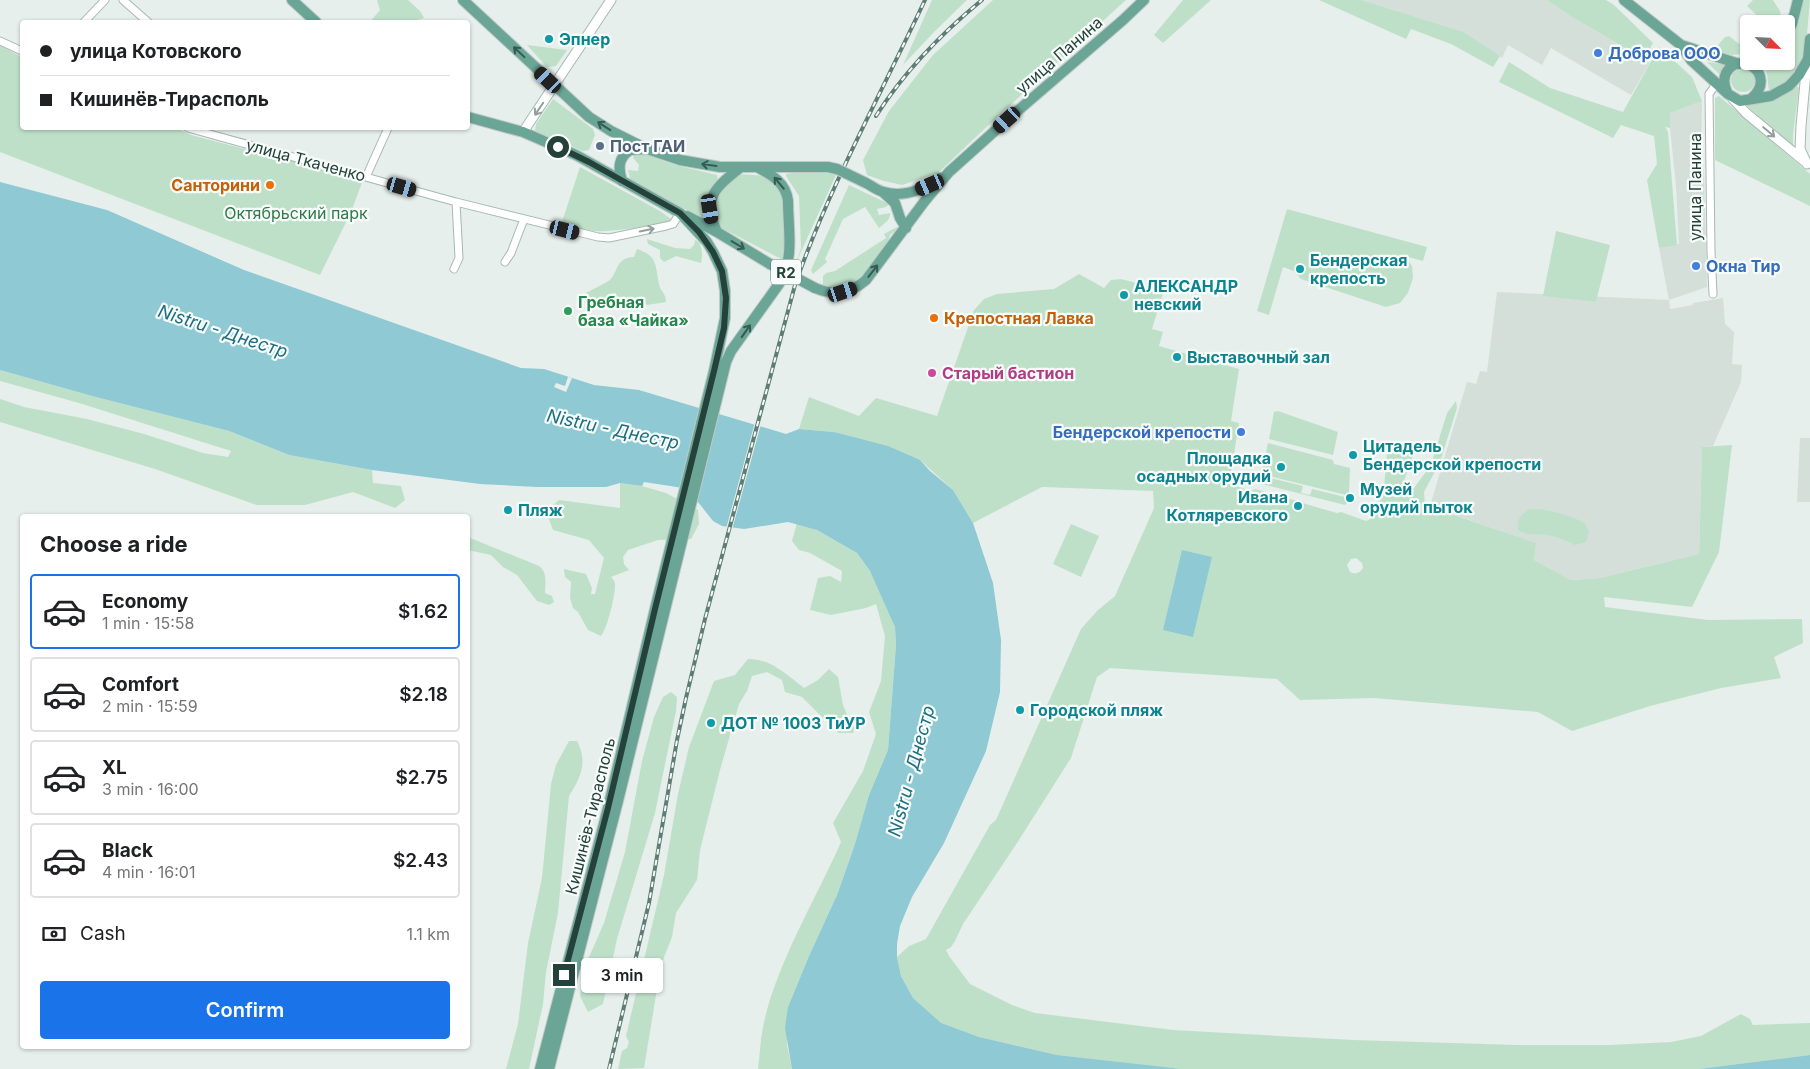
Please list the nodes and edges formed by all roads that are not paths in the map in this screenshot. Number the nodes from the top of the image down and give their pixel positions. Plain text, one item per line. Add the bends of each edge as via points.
1 (105, 0) edge
2 (123, 0) edge
3 (292, 0) edge
4 (464, 0) edge
5 (611, 0) edge
6 (1144, 0) edge
7 (1624, 0) edge
8 (1798, 0) edge
9 (1794, 15) edge
10 (86, 20) edge
11 (146, 20) edge
12 (314, 20) edge
13 (1810, 39) edge
14 (0, 41) edge
15 (1681, 45) junction
16 (20, 50) edge
17 (1808, 59) junction
18 (1740, 62) edge
19 (1740, 64) edge
20 (1757, 70) edge
21 (1717, 83) junction
22 (554, 86) junction
23 (1731, 96) junction
24 (1752, 98) junction
25 (470, 118) edge
26 (195, 130) edge
27 (387, 130) edge
28 (523, 132) junction
29 (647, 149) junction
30 (1809, 165) edge
31 (741, 167) junction
32 (757, 167) junction
33 (949, 172) junction
34 (366, 177) junction
35 (622, 181) junction
36 (883, 192) junction
37 (456, 202) junction
38 (680, 213) junction
39 (524, 219) junction
40 (906, 228) junction
41 (717, 232) junction
42 (505, 262) dead end
43 (454, 269) dead end
44 (1712, 294) dead end
45 (719, 372) junction
46 (670, 570) junction
47 (540, 1069) edge
48 (549, 1069) edge

1 - 10 street
2 - 11 street
3 - 12 main road
22 -> 4 main road
5 - 22 street
6 - 33 main road, улица Панина / R2
7 - 15 main road
8 - 9 main road
13 - 17 main road
14 - 16 street
15 - 18 main road
15 - 21 main road via 1691,60
17 - 24 main road via 1789,86 1771,96
17 - 30 street via 1800,149
19 - 23 main road via 1733,66 1725,76 1724,82
20 - 24 main road via 1761,86
21 - 23 main road
21 - 44 street, улица Панина via 1709,94
22 -> 28 street
29 -> 22 main road via 600,124
23 - 24 main road via 1740,101
23 -> 30 street via 1746,113
25 - 28 main road
26 - 34 street, улица Ткаченко
27 - 34 street
28 - 35 main road via 576,155
31 -> 29 main road, R2 via 697,164
29 - 35 main road via 636,148 626,153 619,165
31 - 32 main road, R2
31 - 41 main road via 721,183 712,199 710,209
32 - 36 main road, R2, bridge via 828,167
45 -> 32 main road, R2 via 789,264 786,192 778,180
33 - 36 main road, R2 via 913,192
33 - 40 main road, R2
34 - 37 street, улица Ткаченко
35 - 38 main road, R2
36 - 40 main road via 895,203
37 - 39 street, улица Ткаченко
37 - 43 street via 459,258
39 -> 38 street, улица Ткаченко via 609,238 673,224
38 - 41 main road, R2
38 - 45 main road, R2 via 707,242 722,271 726,291
39 - 42 street
41 -> 40 main road, R2, bridge via 829,294 857,288
45 - 46 main road, R2
46 - 47 main road, Кишинёв-Тирасполь / R2
46 - 48 main road, Кишинёв-Тирасполь / R2 via 618,801

